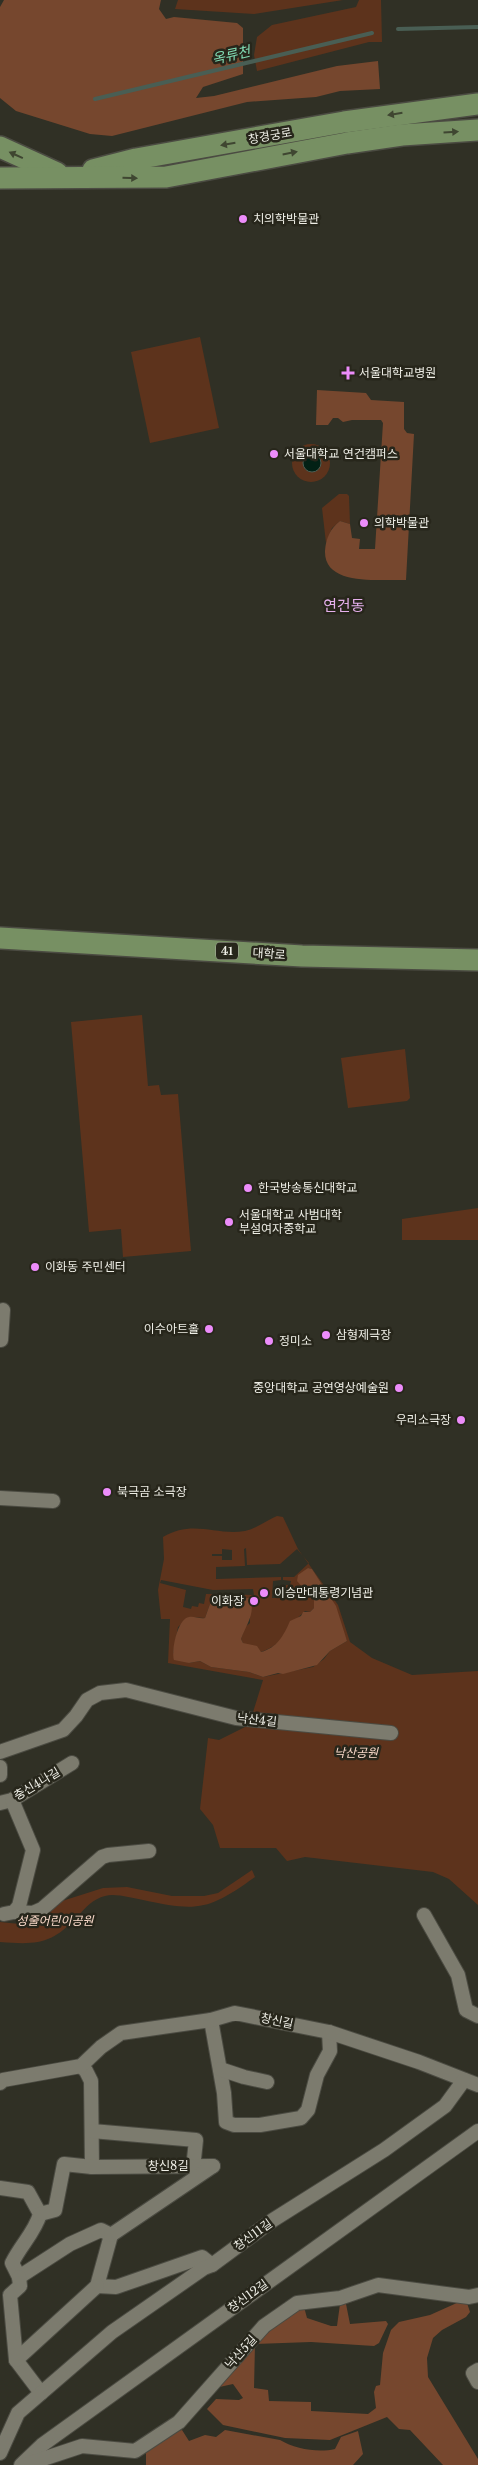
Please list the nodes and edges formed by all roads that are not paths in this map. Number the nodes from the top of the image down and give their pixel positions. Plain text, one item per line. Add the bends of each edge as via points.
1 (478, 104) edge
2 (478, 130) edge
3 (0, 147) edge
4 (64, 177) junction
5 (0, 178) edge
6 (0, 938) edge
7 (478, 960) edge
8 (3, 1310) dead end
9 (1, 1340) dead end
10 (0, 1498) edge
11 (53, 1501) dead end
12 (391, 1733) dead end
13 (2, 1751) edge
14 (72, 1763) dead end
15 (0, 1768) edge
16 (0, 1775) edge
17 (6, 1801) edge
18 (149, 1851) dead end
19 (58, 1902) dead end
20 (42, 1909) junction
21 (424, 1916) dead end
22 (478, 2016) edge
23 (211, 2020) junction
24 (329, 2032) junction
25 (80, 2066) junction
26 (220, 2068) junction
27 (464, 2080) junction
28 (1, 2081) edge
29 (268, 2082) dead end
30 (478, 2085) edge
31 (92, 2131) junction
32 (478, 2131) edge
33 (194, 2159) dead end
34 (92, 2167) junction
35 (0, 2188) edge
36 (40, 2214) junction
37 (111, 2235) junction
38 (212, 2265) junction
39 (19, 2277) junction
40 (97, 2286) junction
41 (478, 2295) edge
42 (16, 2360) junction
43 (478, 2370) edge
44 (478, 2382) edge
45 (41, 2394) junction
46 (0, 2453) edge
47 (21, 2465) edge
48 (25, 2465) edge

1 -> 4 main road, 창경궁로 via 344,122 136,160
4 -> 2 main road, 창경궁로 via 166,177 347,143 402,135
4 -> 3 main road
4 - 5 main road, 창경궁로
6 - 7 main road, 대학로 / 41 via 302,956
8 - 9 street
10 - 11 street
12 - 13 street, 낙산4길 via 236,1718 126,1690 100,1693 87,1700 63,1730
14 - 17 street, 충신4나길
15 - 16 street
17 - 20 street via 33,1850 13,1908 33,1913
18 - 20 street via 102,1857
19 - 20 street
21 - 22 street via 458,1975 466,2010
23 - 24 street, 창신길 via 235,2013
23 - 25 street, 창신길 via 121,2034
23 - 26 street
24 - 26 street via 331,2046 317,2075 308,2110 295,2120 260,2125 226,2122
24 - 27 street, 창신길
25 - 28 street
25 - 31 street via 91,2081
26 - 29 street
27 - 30 street, 창신길
27 - 38 street, 창신11길 via 446,2106 384,2150 273,2220
31 - 33 street via 196,2140
31 - 34 street
32 - 47 street, 창신12길 via 42,2445
34 - 36 street, 창신8길 via 64,2164 55,2210
34 - 37 street, 창신8길 via 213,2166
35 - 36 street via 28,2192
36 - 39 street, 창신8길 via 12,2263
37 - 39 street via 101,2230 70,2244
37 - 40 street
38 - 40 street via 202,2257 116,2287
38 - 45 street, 창신11길 via 112,2332
39 - 42 street via 20,2286 10,2295
40 - 42 street
41 - 48 street, 낙산5길 via 469,2298 378,2286 340,2298 297,2302 264,2326 179,2422 135,2451 82,2446
42 - 45 street
43 - 44 street via 473,2373
45 - 46 street, 창신11길 via 18,2413

